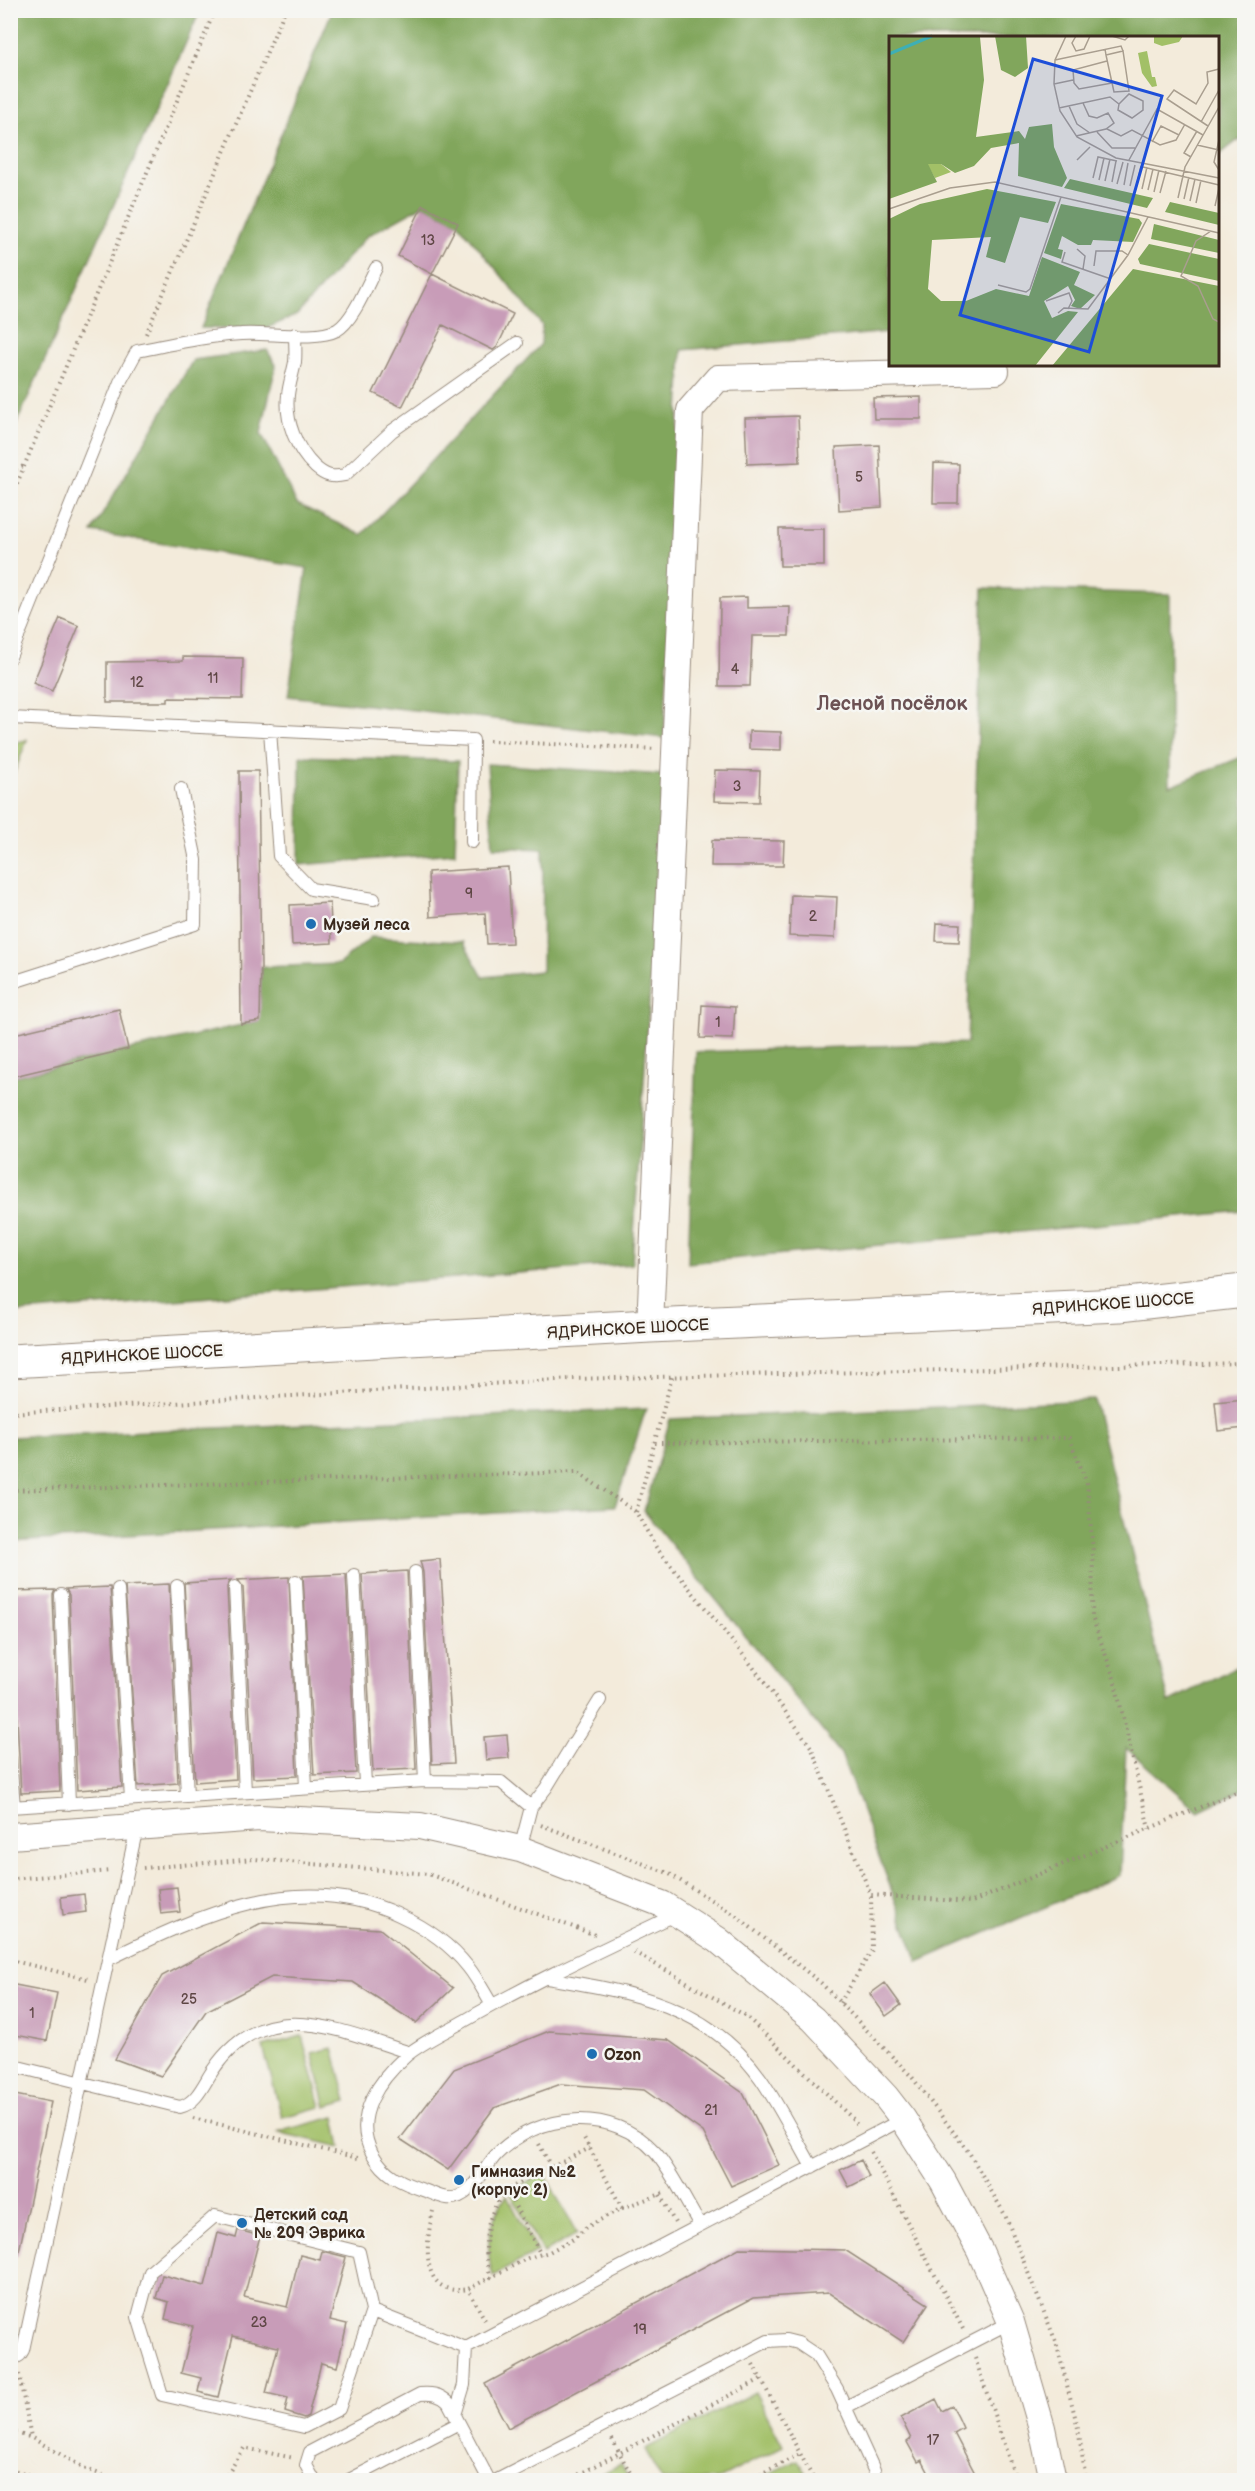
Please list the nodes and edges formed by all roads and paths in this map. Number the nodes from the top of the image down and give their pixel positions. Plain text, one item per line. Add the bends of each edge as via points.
1 (216, 10) edge
2 (285, 10) edge
3 (376, 268) dead end
4 (295, 334) junction
5 (516, 343) dead end
6 (137, 351) junction
7 (996, 371) dead end
8 (25, 466) junction
9 (10, 471) edge
10 (10, 500) edge
11 (10, 657) edge
12 (10, 718) edge
13 (270, 730) junction
14 (473, 740) junction
15 (675, 750) junction
16 (181, 789) dead end
17 (472, 842) dead end
18 (374, 899) dead end
19 (10, 983) edge
20 (1245, 1291) edge
21 (650, 1326) junction
22 (10, 1361) edge
23 (1245, 1364) edge
24 (672, 1377) junction
25 (10, 1413) edge
26 (655, 1443) junction
27 (10, 1490) edge
28 (636, 1512) junction
29 (415, 1572) dead end
30 (354, 1575) dead end
31 (296, 1581) dead end
32 (177, 1586) dead end
33 (235, 1587) dead end
34 (118, 1589) dead end
35 (61, 1595) dead end
36 (600, 1700) dead end
37 (10, 1759) edge
38 (425, 1781) junction
39 (365, 1784) junction
40 (306, 1788) junction
41 (1245, 1789) edge
42 (245, 1792) junction
43 (188, 1796) junction
44 (131, 1799) junction
45 (69, 1804) junction
46 (12, 1807) edge
47 (531, 1807) junction
48 (138, 1827) junction
49 (1149, 1829) junction
50 (10, 1836) edge
51 (520, 1849) junction
52 (128, 1870) junction
53 (10, 1879) edge
54 (872, 1895) junction
55 (676, 1914) junction
56 (617, 1943) junction
57 (109, 1959) junction
58 (10, 1960) edge
59 (547, 1978) junction
60 (103, 1983) junction
61 (840, 2003) dead end
62 (492, 2005) junction
63 (410, 2053) junction
64 (10, 2065) edge
65 (82, 2082) junction
66 (184, 2106) junction
67 (903, 2119) junction
68 (574, 2120) junction
69 (531, 2130) junction
70 (864, 2139) junction
71 (590, 2148) junction
72 (378, 2162) junction
73 (812, 2167) junction
74 (551, 2168) junction
75 (677, 2188) junction
76 (507, 2191) junction
77 (437, 2195) junction
78 (660, 2195) junction
79 (622, 2208) junction
80 (700, 2225) junction
81 (681, 2235) junction
82 (541, 2255) junction
83 (491, 2278) junction
84 (468, 2289) junction
85 (372, 2311) junction
86 (1011, 2322) junction
87 (493, 2334) junction
88 (970, 2343) junction
89 (466, 2348) junction
90 (747, 2352) junction
91 (13, 2360) edge
92 (761, 2379) junction
93 (844, 2408) junction
94 (457, 2419) junction
95 (605, 2425) junction
96 (10, 2431) edge
97 (32, 2438) junction
98 (620, 2453) junction
99 (800, 2454) junction
100 (306, 2461) junction
101 (10, 2469) edge
102 (48, 2481) edge
103 (116, 2481) edge
104 (224, 2481) edge
105 (314, 2481) edge
106 (349, 2481) edge
107 (489, 2481) edge
108 (497, 2481) edge
109 (568, 2481) edge
110 (634, 2481) edge
111 (749, 2481) edge
112 (814, 2481) edge
113 (876, 2481) edge
114 (1016, 2481) edge
115 (1053, 2481) edge

1 - 8 path
2 - 6 path
3 - 4 lane via 347,323 320,335
4 - 5 lane via 288,416 296,442 309,461 324,475 336,477 345,475 392,431
4 - 6 lane via 243,333
6 - 11 lane via 120,382
7 - 15 street via 718,378 690,410
8 - 9 path
8 - 10 path
12 - 13 lane
13 - 14 lane
13 - 18 lane via 279,856 311,889
14 - 15 path
14 - 17 lane
15 - 21 street
16 - 19 lane via 196,860 195,924
20 - 21 main road, ЯДРИНСКОЕ ШОССЕ via 1119,1305
21 - 22 main road, ЯДРИНСКОЕ ШОССЕ
23 - 24 path
24 - 25 path via 560,1380
24 - 26 path
26 - 28 path
26 - 49 path via 1069,1438 1087,1483 1093,1551 1092,1617 1114,1678
27 - 28 path via 577,1472
28 - 54 path via 656,1547 753,1667 811,1747
29 - 38 lane
30 - 39 lane
31 - 40 lane
32 - 43 lane
33 - 42 lane
34 - 44 lane
35 - 45 lane
36 - 47 lane
37 - 46 lane
38 - 39 lane
38 - 47 lane via 501,1782
39 - 40 lane
40 - 42 lane
41 - 49 path
42 - 43 lane
43 - 44 lane
44 - 45 lane
45 - 46 lane
47 - 51 lane
48 - 50 street
48 - 51 street via 259,1818 420,1826
48 - 52 lane
49 - 54 path via 972,1902
51 - 55 street via 662,1904
52 - 53 path
52 - 56 path via 255,1859 428,1874
52 - 57 lane
54 - 61 path via 872,1950
55 - 56 lane
55 - 67 street via 718,1940 813,2019
56 - 59 lane
56 - 70 path via 746,2016 854,2120
57 - 60 lane
57 - 62 lane via 168,1930 224,1910 262,1899 318,1895 371,1904 412,1921 450,1948 468,1967
58 - 60 path
59 - 62 lane
59 - 73 lane via 648,1998 701,2023 734,2049 760,2079
60 - 65 lane
62 - 63 lane
63 - 66 lane via 330,2028 296,2022 271,2025 244,2037 228,2050 193,2100
63 - 72 lane via 378,2086 366,2112 366,2136
64 - 65 lane
65 - 66 lane
65 - 91 lane via 23,2350
66 - 72 path via 195,2119
67 - 70 lane
67 - 86 street via 944,2181
68 - 69 lane
68 - 71 path
68 - 75 lane via 613,2126 633,2135 656,2154
69 - 74 path
69 - 77 lane via 508,2144 466,2192 452,2198
70 - 73 lane
70 - 88 path
71 - 74 path
71 - 79 path
72 - 77 lane via 396,2180
73 - 80 lane
74 - 76 path
75 - 78 path
75 - 80 lane
76 - 82 path
76 - 83 path via 488,2224 485,2250
77 - 84 path via 426,2245 429,2266 434,2277 447,2288
78 - 79 path
78 - 81 path
79 - 82 path
80 - 81 lane
81 - 87 lane
82 - 83 path
83 - 84 path
84 - 87 path
85 - 85 lane via 339,2409 304,2427 162,2395 138,2317 150,2272 215,2216 359,2252
85 - 89 lane
86 - 88 lane
86 - 115 street
87 - 89 lane
88 - 93 lane
88 - 114 path
89 - 94 lane
90 - 92 path
90 - 93 lane via 768,2341 786,2340 807,2348 834,2384
90 - 95 lane
91 - 97 path
92 - 98 path
92 - 99 path
93 - 113 lane
94 - 100 lane via 442,2397 420,2394 315,2449
94 - 106 lane
94 - 107 lane
95 - 98 path
95 - 108 lane
96 - 97 path
97 - 103 path
98 - 109 path
98 - 110 path
99 - 111 path
99 - 112 path
100 - 104 path via 244,2448
100 - 105 lane
101 - 102 path

